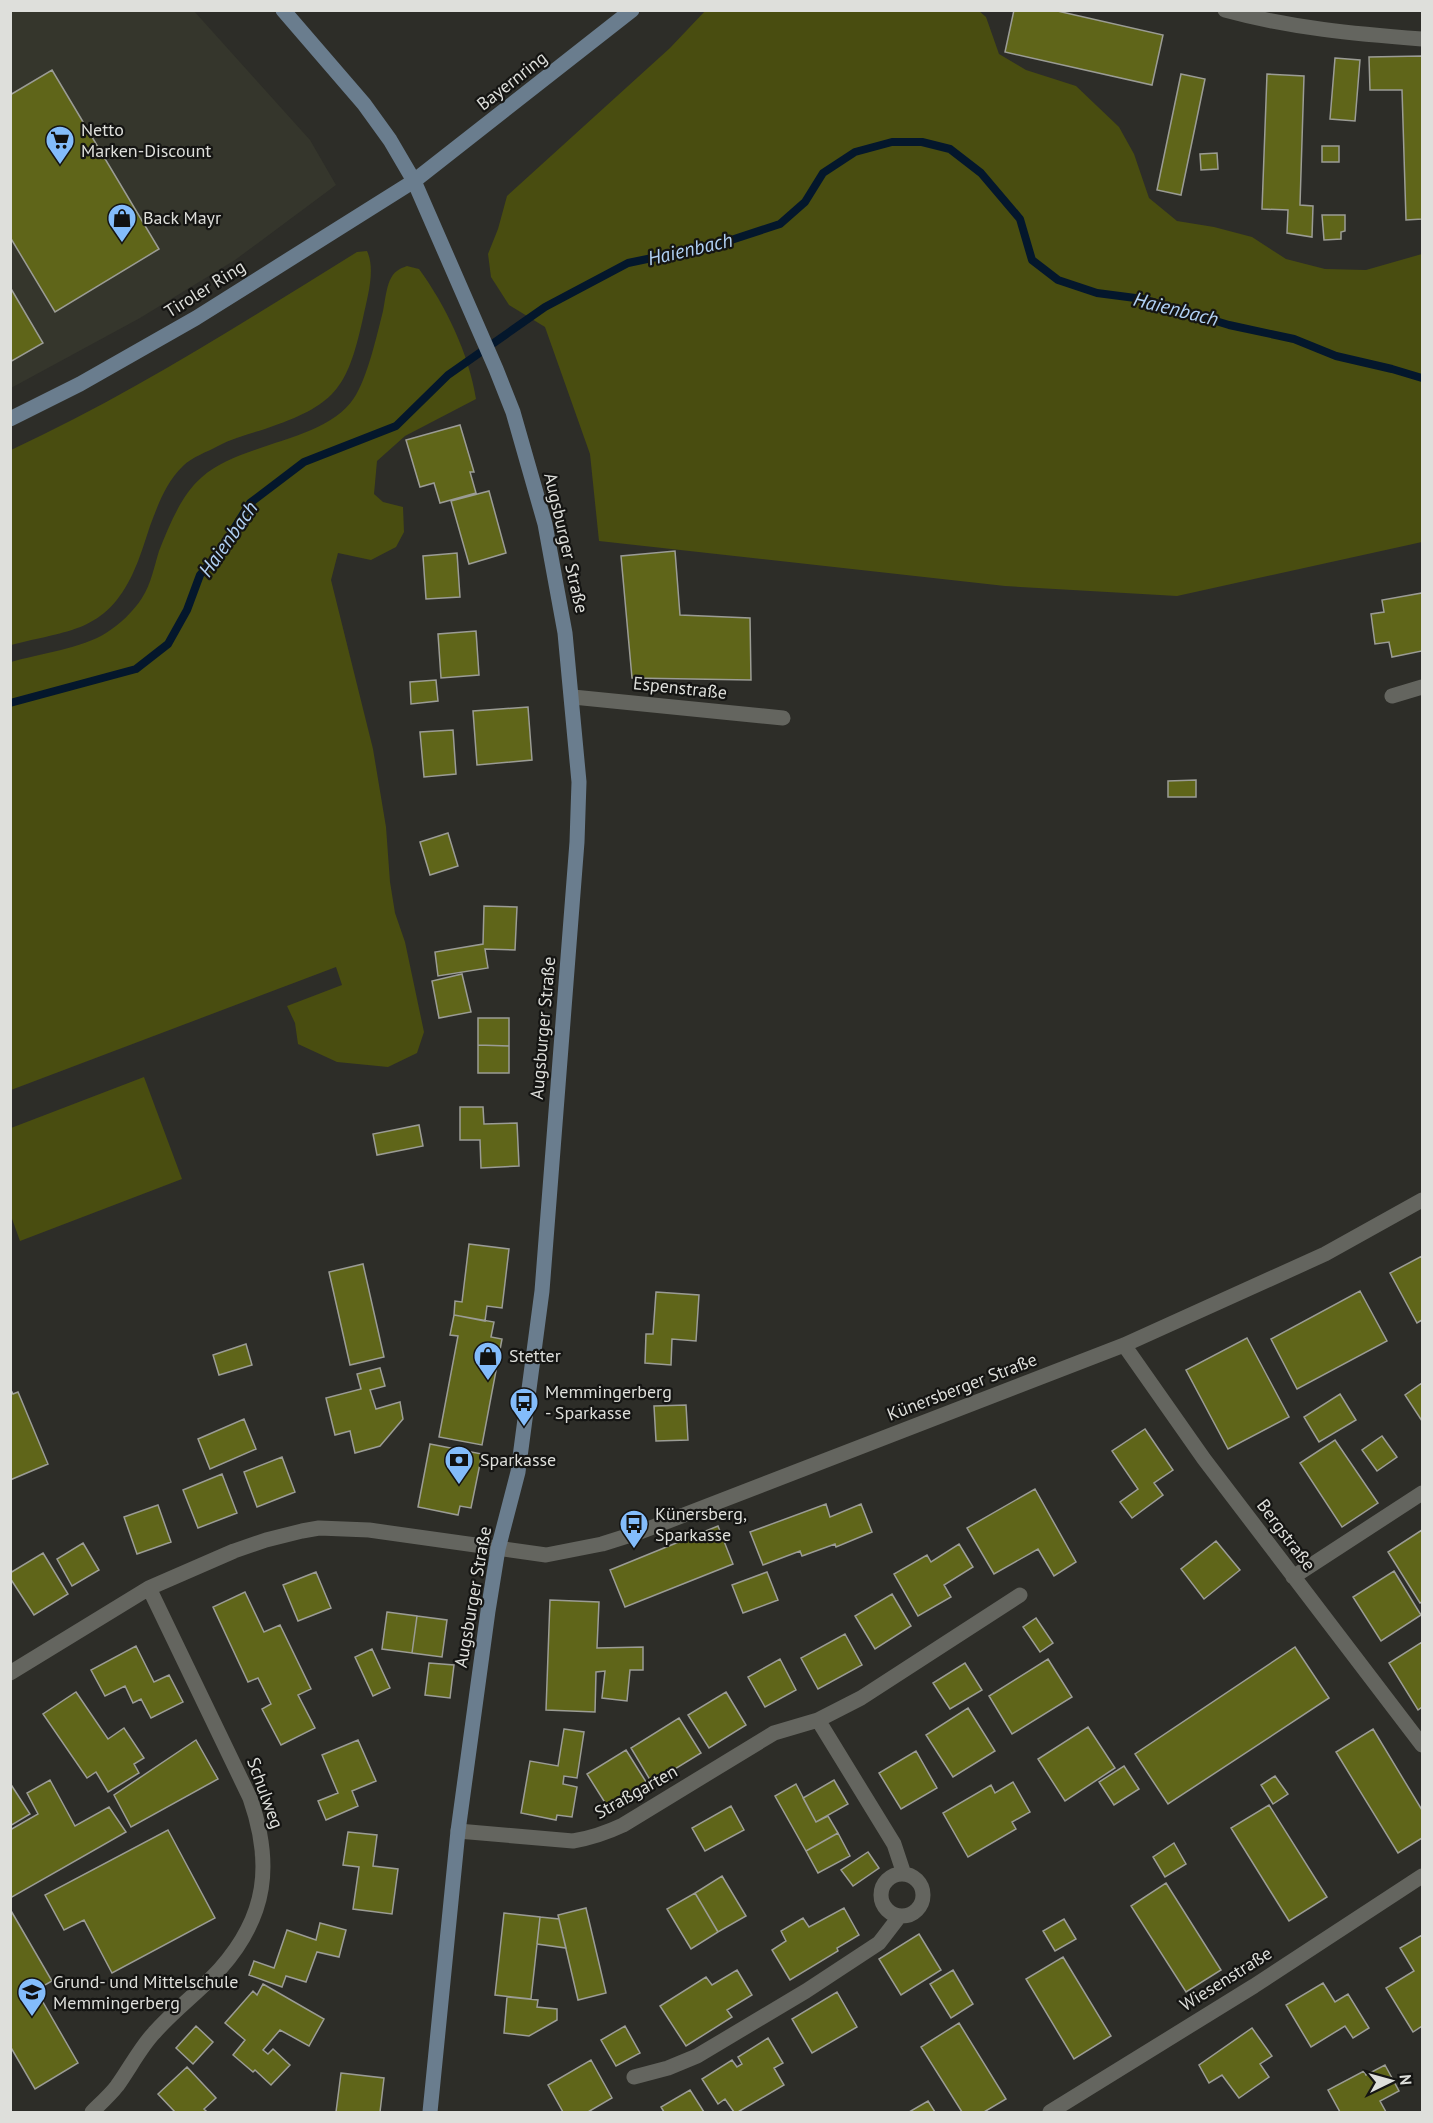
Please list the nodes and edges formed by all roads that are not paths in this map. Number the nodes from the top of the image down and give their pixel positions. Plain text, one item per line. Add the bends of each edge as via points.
1 (283, 10) edge
2 (632, 10) edge
3 (1225, 10) edge
4 (1422, 39) edge
5 (414, 181) junction
6 (10, 419) edge
7 (1422, 687) edge
8 (1392, 696) dead end
9 (573, 697) junction
10 (783, 718) dead end
11 (1422, 1200) edge
12 (1124, 1345) junction
13 (1422, 1493) edge
14 (498, 1549) junction
15 (1293, 1577) junction
16 (148, 1588) junction
17 (1020, 1595) dead end
18 (10, 1673) edge
19 (818, 1720) junction
20 (1422, 1745) edge
21 (458, 1831) junction
22 (904, 1874) junction
23 (1422, 1876) edge
24 (899, 1917) junction
25 (633, 2076) dead end
26 (92, 2112) edge
27 (430, 2112) edge
28 (1050, 2112) edge

1 - 5 street, Augsburger Straße via 364,104
2 - 5 street, Bayernring
3 - 4 street via 1318,29
5 - 6 street, Tiroler Ring via 196,318
5 - 9 street, Augsburger Straße via 513,412 545,524 566,633
7 - 8 street
9 - 10 street, Espenstraße
9 - 14 street, Augsburger Straße via 579,782 577,842 542,1291 518,1472
11 - 12 street, Künersberger Straße via 1325,1254
12 - 14 street, Künersberger Straße via 640,1532 546,1555
12 - 15 street, Bergstraße
13 - 15 street
14 - 16 street, Künersberger Straße via 369,1530 319,1528 266,1540
14 - 21 street, Augsburger Straße
15 - 20 street, Bergstraße
16 - 18 street, Künersberger Straße
16 - 26 street, Schulweg via 250,1798 261,1836 264,1875 252,1923 241,1942 152,2034 116,2088
17 - 19 street, Straßgarten via 861,1698
19 - 21 street, Straßgarten via 774,1733 622,1825 591,1838 573,1841
19 - 22 street via 894,1844
21 - 27 street, Augsburger Straße
22 - 24 street via 890,1878 882,1889 882,1904
22 - 24 street via 921,1883 923,1903 909,1916
23 - 28 street, Wiesenstraße
24 - 25 street via 879,1943 806,1991 697,2056

